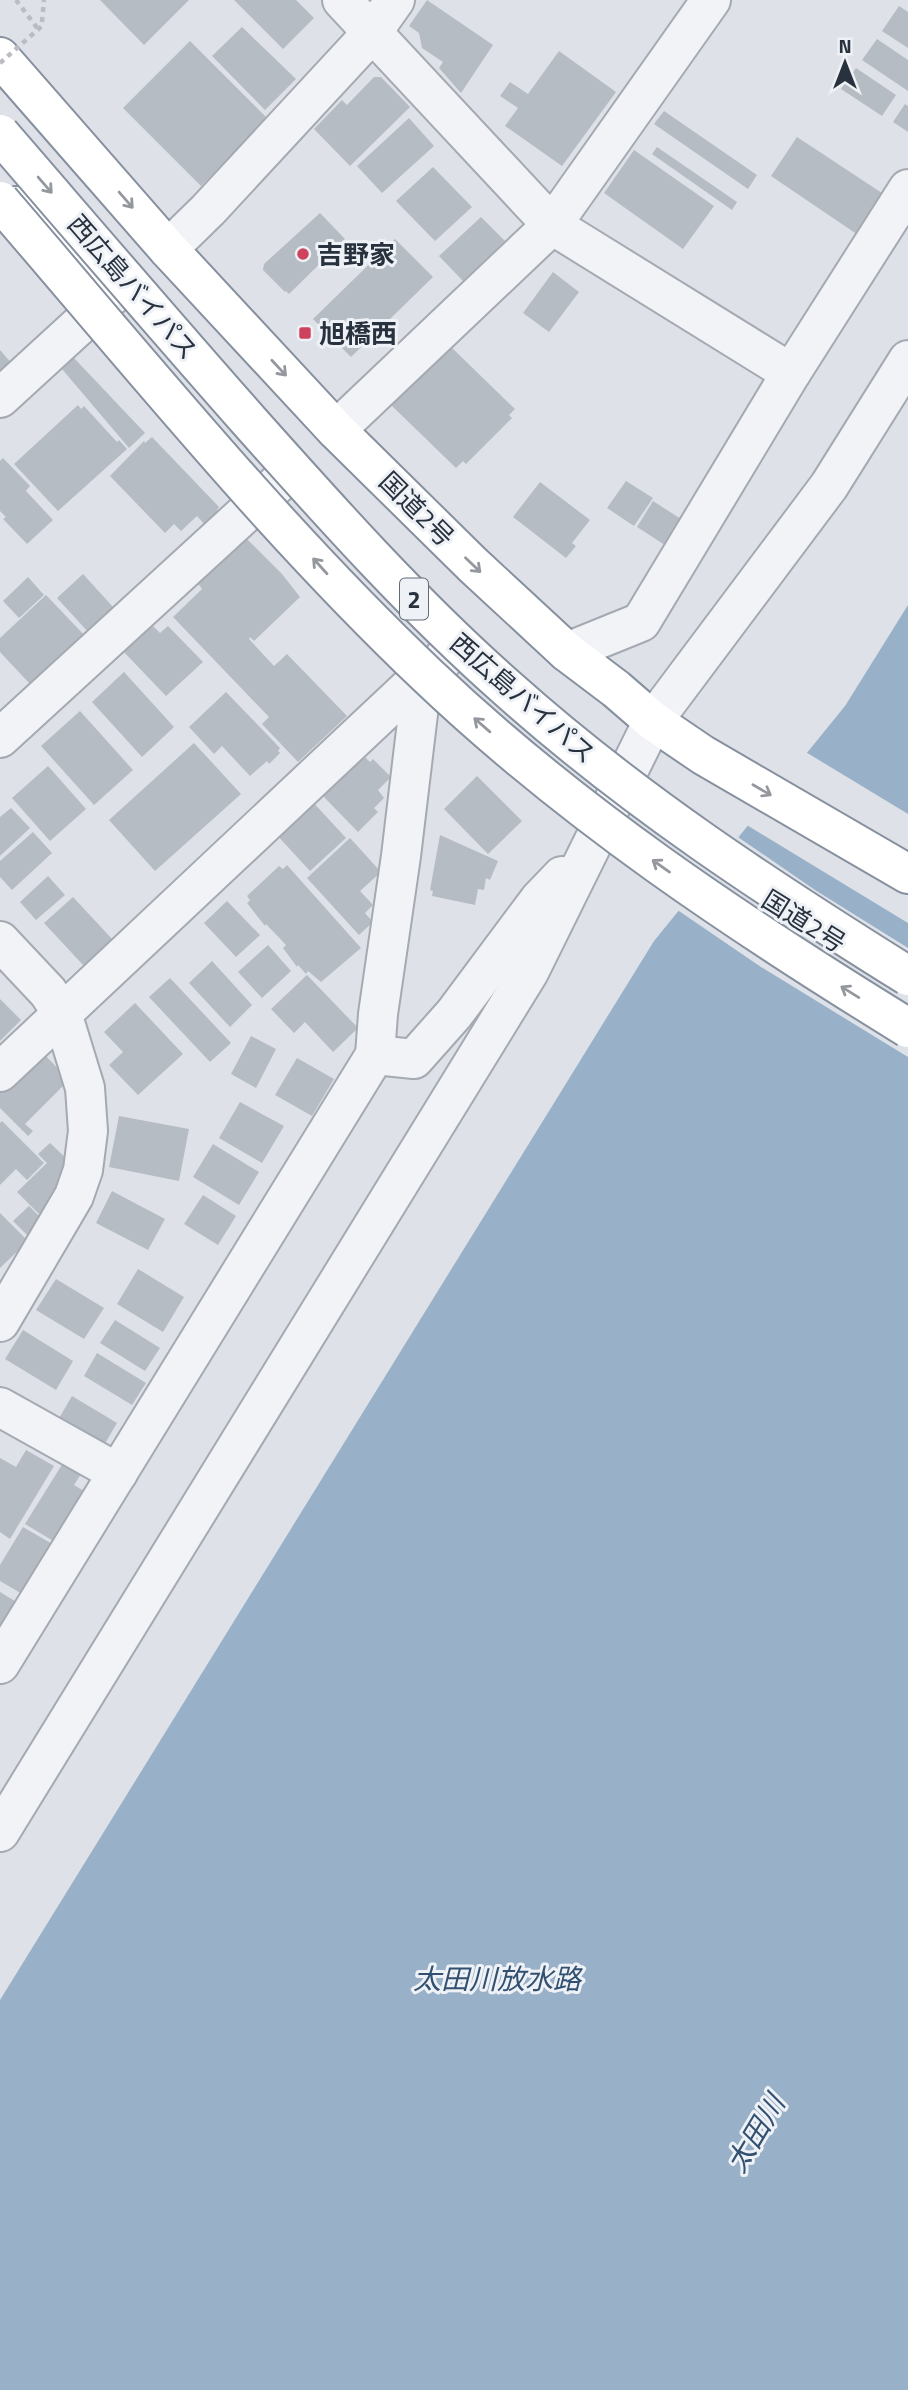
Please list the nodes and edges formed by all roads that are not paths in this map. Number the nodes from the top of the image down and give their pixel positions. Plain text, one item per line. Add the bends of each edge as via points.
1 (342, 0) edge
2 (395, 0) edge
3 (711, 0) edge
4 (371, 34) junction
5 (0, 57) edge
6 (0, 134) edge
7 (908, 189) edge
8 (0, 194) edge
9 (0, 201) edge
10 (552, 225) junction
11 (169, 249) junction
12 (121, 287) junction
13 (908, 360) edge
14 (791, 373) junction
15 (0, 398) edge
16 (336, 430) junction
17 (286, 476) junction
18 (450, 648) junction
19 (567, 652) junction
20 (653, 721) junction
21 (0, 738) edge
22 (618, 795) junction
23 (590, 847) junction
24 (908, 874) edge
25 (0, 941) edge
26 (908, 975) edge
27 (908, 986) edge
28 (62, 1013) junction
29 (908, 1028) edge
30 (375, 1055) junction
31 (0, 1072) edge
32 (0, 1322) edge
33 (0, 1407) edge
34 (118, 1473) junction
35 (0, 1664) edge
36 (0, 1832) edge

1 - 4 street
2 - 4 street
3 - 10 street
4 - 10 street
4 - 11 street
5 -> 11 highway, 国道2号
6 -> 26 highway, 西広島バイパス / 2, bridge via 294,471 461,646 655,809 785,900
7 - 14 street
8 - 12 highway, 国道2号 / 2
29 -> 9 highway, 西広島バイパス / 2, bridge via 766,940 633,846 456,702 350,598 260,500
10 - 14 street
10 - 16 street
11 -> 16 highway, 国道2号
12 - 15 street
12 - 17 highway, 国道2号 / 2
13 - 20 street via 829,486
14 - 19 street via 640,622
16 -> 19 highway, 国道2号
17 - 18 highway, 国道2号 / 2
17 - 21 street
18 - 22 highway, 国道2号 / 2 via 561,751
18 - 28 street
18 - 30 street via 420,697
19 - 20 highway, 国道2号
20 - 22 street
20 -> 24 highway, 国道2号
22 - 23 street
22 - 27 highway, 国道2号 / 2 via 665,832
23 - 30 street via 539,900 454,1014 414,1059
23 - 36 street via 529,972
25 - 28 street
28 - 31 street
28 - 32 street via 85,1088 88,1131 83,1170 74,1196
30 - 34 street
33 - 34 street
34 - 35 street

